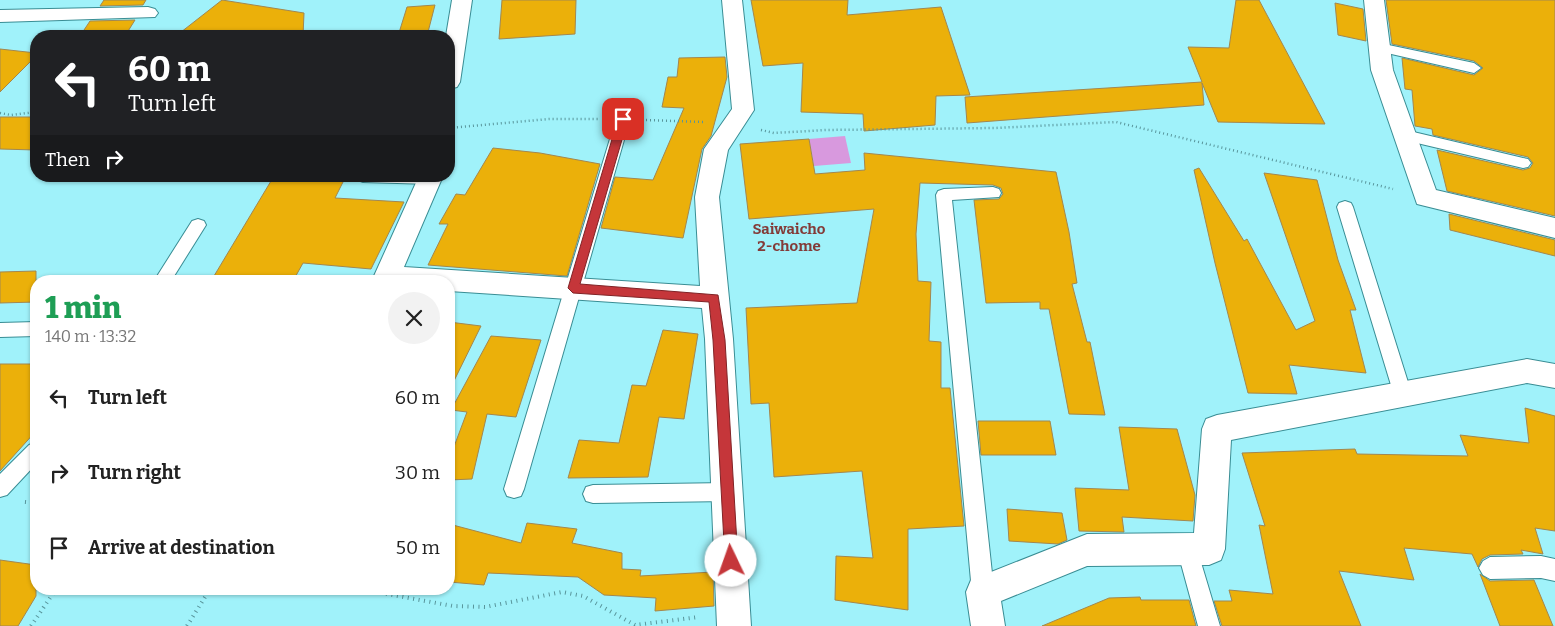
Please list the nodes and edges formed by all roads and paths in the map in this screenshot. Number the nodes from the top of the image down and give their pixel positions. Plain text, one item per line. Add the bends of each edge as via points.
1 (462, 0) edge
2 (732, 0) edge
3 (1374, 0) edge
4 (148, 13) dead end
5 (0, 16) edge
6 (455, 44) edge
7 (1379, 47) junction
8 (1474, 68) dead end
9 (0, 113) edge
10 (30, 113) edge
11 (623, 119) junction
12 (732, 123) junction
13 (455, 127) edge
14 (1405, 135) junction
15 (1523, 163) dead end
16 (429, 182) edge
17 (993, 193) dead end
18 (1426, 197) junction
19 (1345, 207) dead end
20 (198, 226) dead end
21 (1555, 228) edge
22 (166, 275) edge
23 (386, 275) edge
24 (455, 282) edge
25 (573, 288) junction
26 (714, 298) junction
27 (30, 329) edge
28 (0, 330) edge
29 (1555, 376) edge
30 (1402, 394) junction
31 (30, 457) edge
32 (0, 488) edge
33 (514, 489) dead end
34 (728, 492) junction
35 (593, 494) dead end
36 (1187, 549) junction
37 (1490, 568) dead end
38 (1555, 570) edge
39 (983, 592) junction
40 (52, 595) edge
41 (206, 595) edge
42 (392, 595) edge
43 (734, 619) edge
44 (31, 626) edge
45 (187, 626) edge
46 (988, 626) edge
47 (1208, 626) edge

1 - 6 street
2 - 12 street via 743,110
3 - 7 street
4 - 5 street
7 - 8 lane
7 - 14 street via 1382,70
9 - 10 path
11 - 12 path
11 - 13 path via 549,119
11 - 25 lane
12 - 18 path via 774,133 1116,122
12 - 26 street via 716,149 707,197
14 - 15 lane
14 - 18 street
16 - 23 street
17 - 39 lane via 944,195
18 - 21 street
19 - 30 lane
20 - 22 lane
24 - 25 street
25 - 26 street
25 - 33 lane
26 - 34 street
27 - 28 lane
29 - 30 street via 1527,372
30 - 36 street via 1217,429 1210,548
31 - 32 lane
34 - 35 lane
34 - 43 street
36 - 39 street via 1087,550
36 - 47 lane
37 - 38 lane via 1541,567
39 - 46 street
40 - 44 path
41 - 45 path
42 - 43 path via 453,606 485,606 562,592 583,596 635,625

